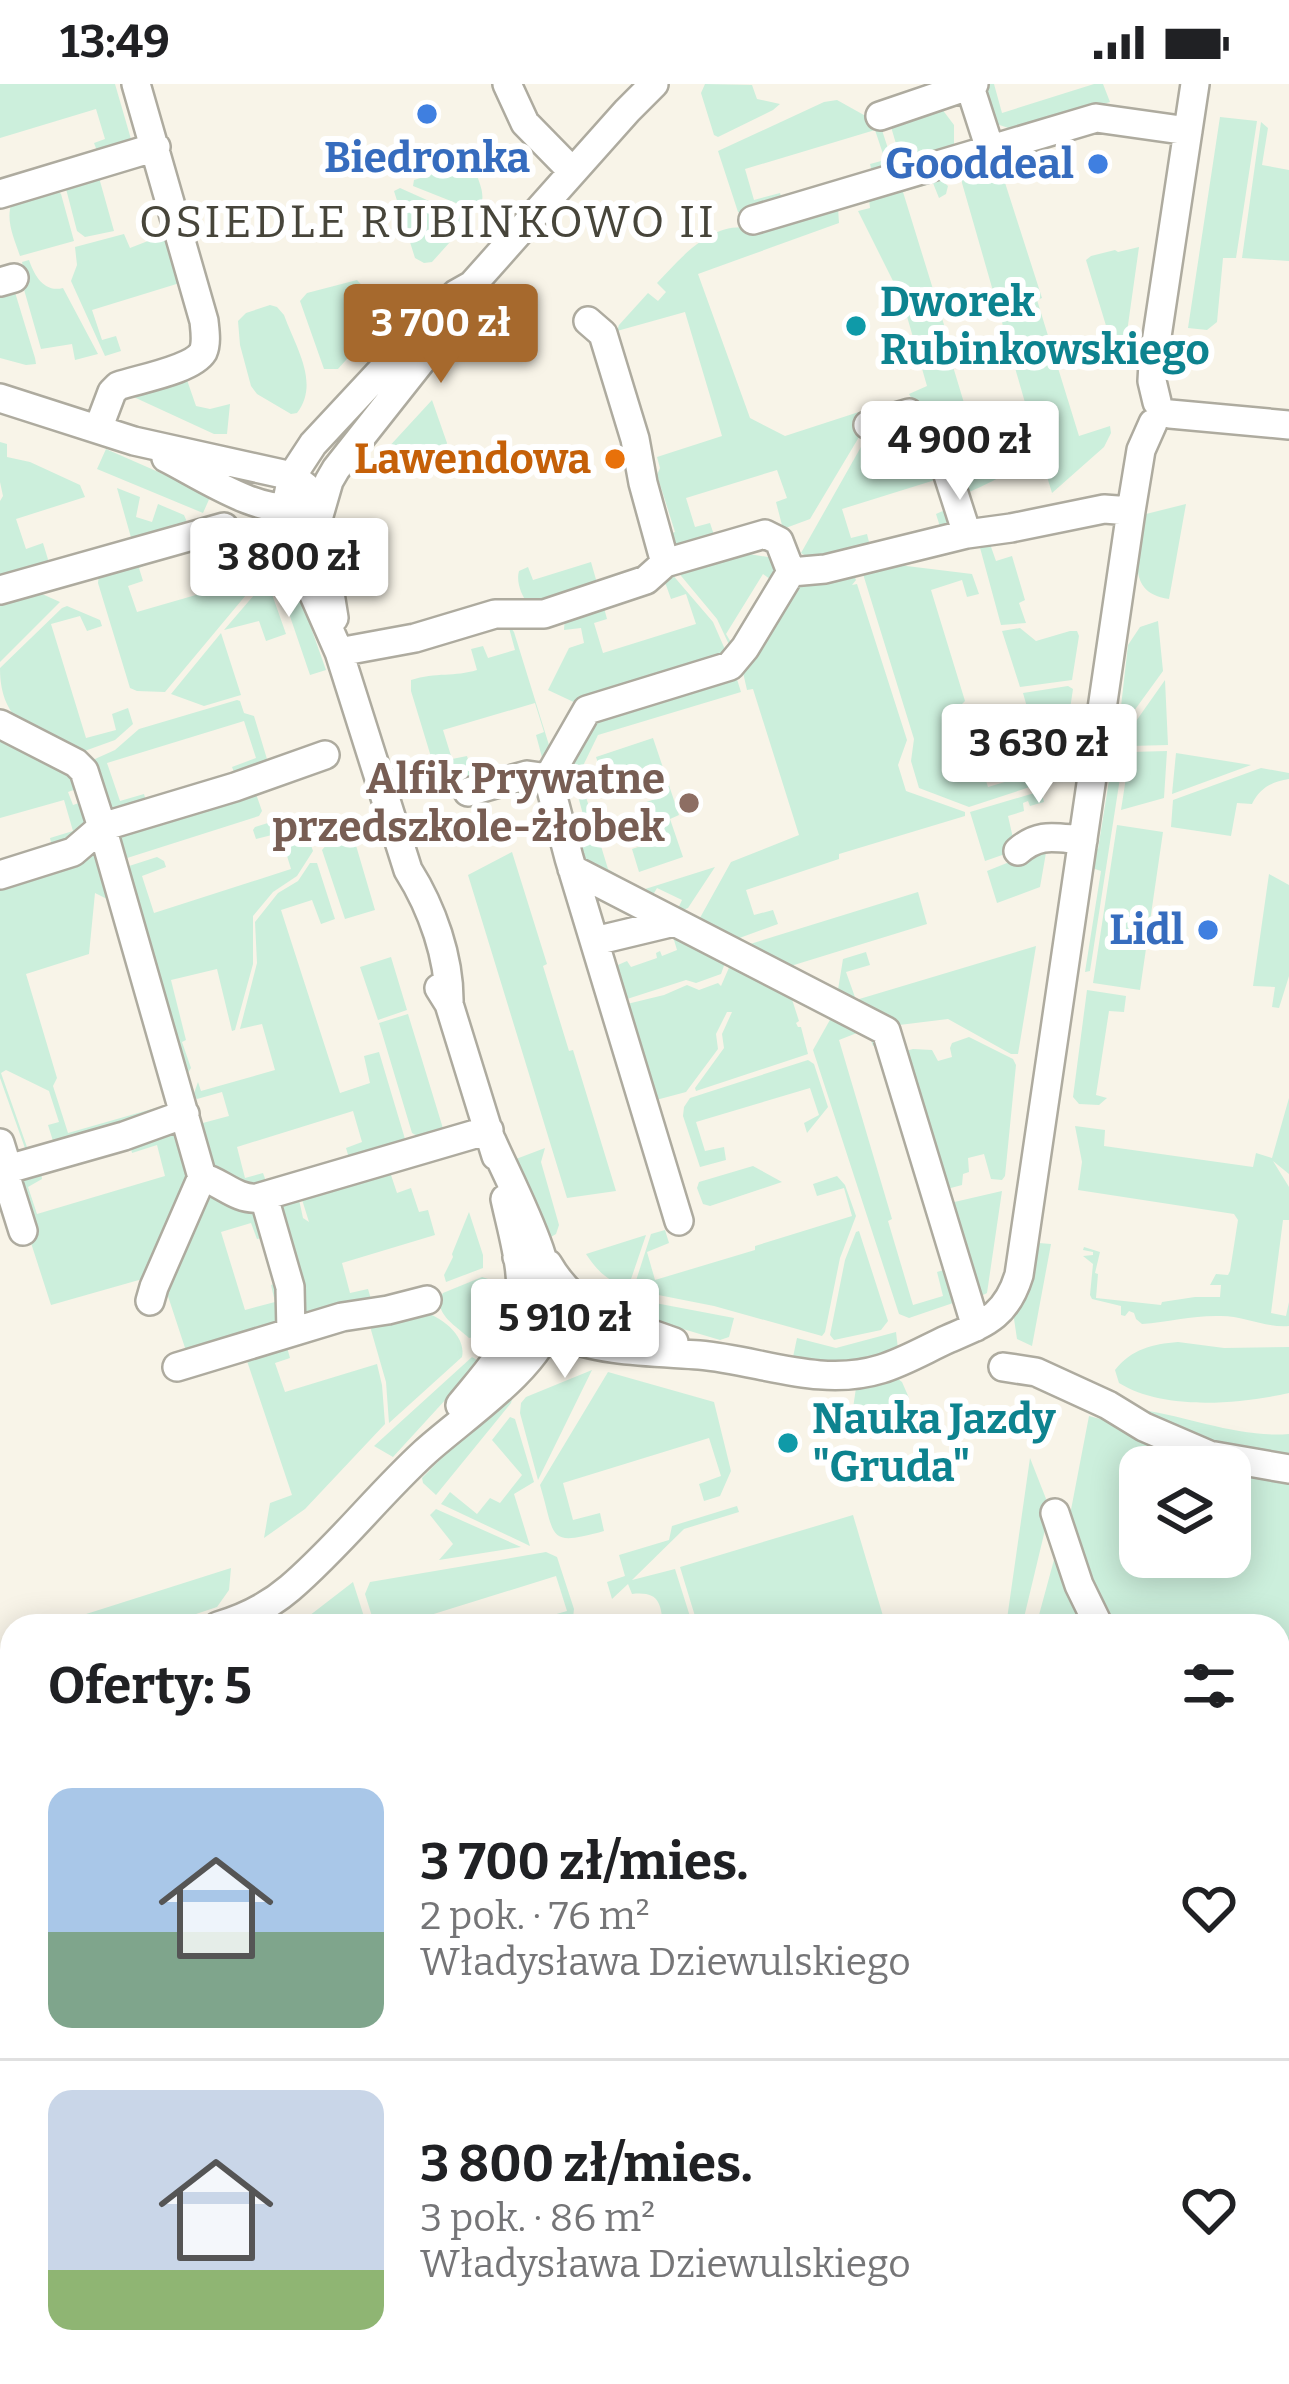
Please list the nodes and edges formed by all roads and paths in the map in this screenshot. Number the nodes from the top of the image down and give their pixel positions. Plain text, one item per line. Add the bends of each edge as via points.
1 (136, 84) edge
2 (507, 84) edge
3 (650, 84) edge
4 (1195, 84) edge
5 (972, 86) edge
6 (880, 116) dead end
7 (1188, 131) junction
8 (156, 147) junction
9 (990, 149) junction
10 (572, 171) junction
11 (0, 194) edge
12 (753, 220) dead end
13 (472, 285) junction
14 (588, 321) dead end
15 (0, 398) edge
16 (1160, 413) junction
17 (868, 425) dead end
18 (1289, 425) edge
19 (98, 429) junction
20 (134, 441) junction
21 (292, 476) junction
22 (323, 501) junction
23 (286, 511) junction
24 (1131, 512) junction
25 (224, 527) dead end
26 (967, 533) junction
27 (665, 563) junction
28 (791, 572) junction
29 (0, 590) edge
30 (338, 652) junction
31 (0, 724) edge
32 (325, 755) dead end
33 (548, 778) junction
34 (468, 792) dead end
35 (103, 827) junction
36 (1083, 840) junction
37 (1018, 851) dead end
38 (572, 868) junction
39 (0, 874) edge
40 (674, 922) junction
41 (595, 941) junction
42 (185, 1114) junction
43 (491, 1136) junction
44 (4, 1156) edge
45 (202, 1177) junction
46 (263, 1197) junction
47 (680, 1221) dead end
48 (23, 1231) dead end
49 (529, 1254) junction
50 (427, 1300) dead end
51 (150, 1301) dead end
52 (550, 1324) junction
53 (976, 1328) junction
54 (291, 1332) junction
55 (614, 1334) junction
56 (1003, 1366) dead end
57 (177, 1367) dead end
58 (500, 1372) junction
59 (1289, 1469) edge
60 (1055, 1513) dead end
61 (271, 1614) edge
62 (1093, 1614) edge

1 - 8 street
2 - 10 street via 525,123
3 - 10 street
4 - 7 street
5 - 6 street
5 - 9 street
7 - 9 street via 1096,118
7 - 16 street via 1153,363
8 - 11 street
8 - 19 street via 205,347 188,364 118,386
9 - 12 street
10 - 13 street
13 - 21 street via 423,326
13 - 22 street via 336,469
14 - 27 street via 603,334
15 - 19 street
16 - 18 street
16 - 24 street via 1141,450
17 - 26 street via 908,413 931,436
19 - 20 street
20 - 21 street
20 - 23 street via 236,495
21 - 22 street
21 - 23 street
22 - 23 street
22 - 30 street via 319,535
23 - 30 street via 297,562
24 - 26 street via 1104,509
24 - 36 street
25 - 29 street
26 - 28 street
27 - 28 street via 765,534 779,541
27 - 30 street via 646,580 551,612 495,614
28 - 33 street via 734,663 587,710
30 - 43 street via 408,870 408,898
31 - 35 street via 76,763
32 - 35 street
33 - 34 street via 527,775
33 - 38 street
35 - 39 street via 73,852
35 - 42 street
36 - 37 street via 1041,838
36 - 53 street via 1018,1275 1000,1312
38 - 40 street
38 - 41 street
40 - 41 street
40 - 53 street via 886,1031
41 - 47 street
42 - 44 street via 124,1136
42 - 45 street
43 - 46 street
43 - 49 street
44 - 48 street
45 - 46 street via 243,1198
45 - 51 street
46 - 54 street via 290,1287
49 - 52 street via 537,1308
49 - 55 street
49 - 58 street
50 - 54 street
52 - 55 street via 572,1320
52 - 58 street via 534,1353
53 - 55 street via 881,1369 813,1375
54 - 57 street
55 - 58 street
56 - 59 street via 1036,1372 1209,1455
58 - 61 street
60 - 62 street

